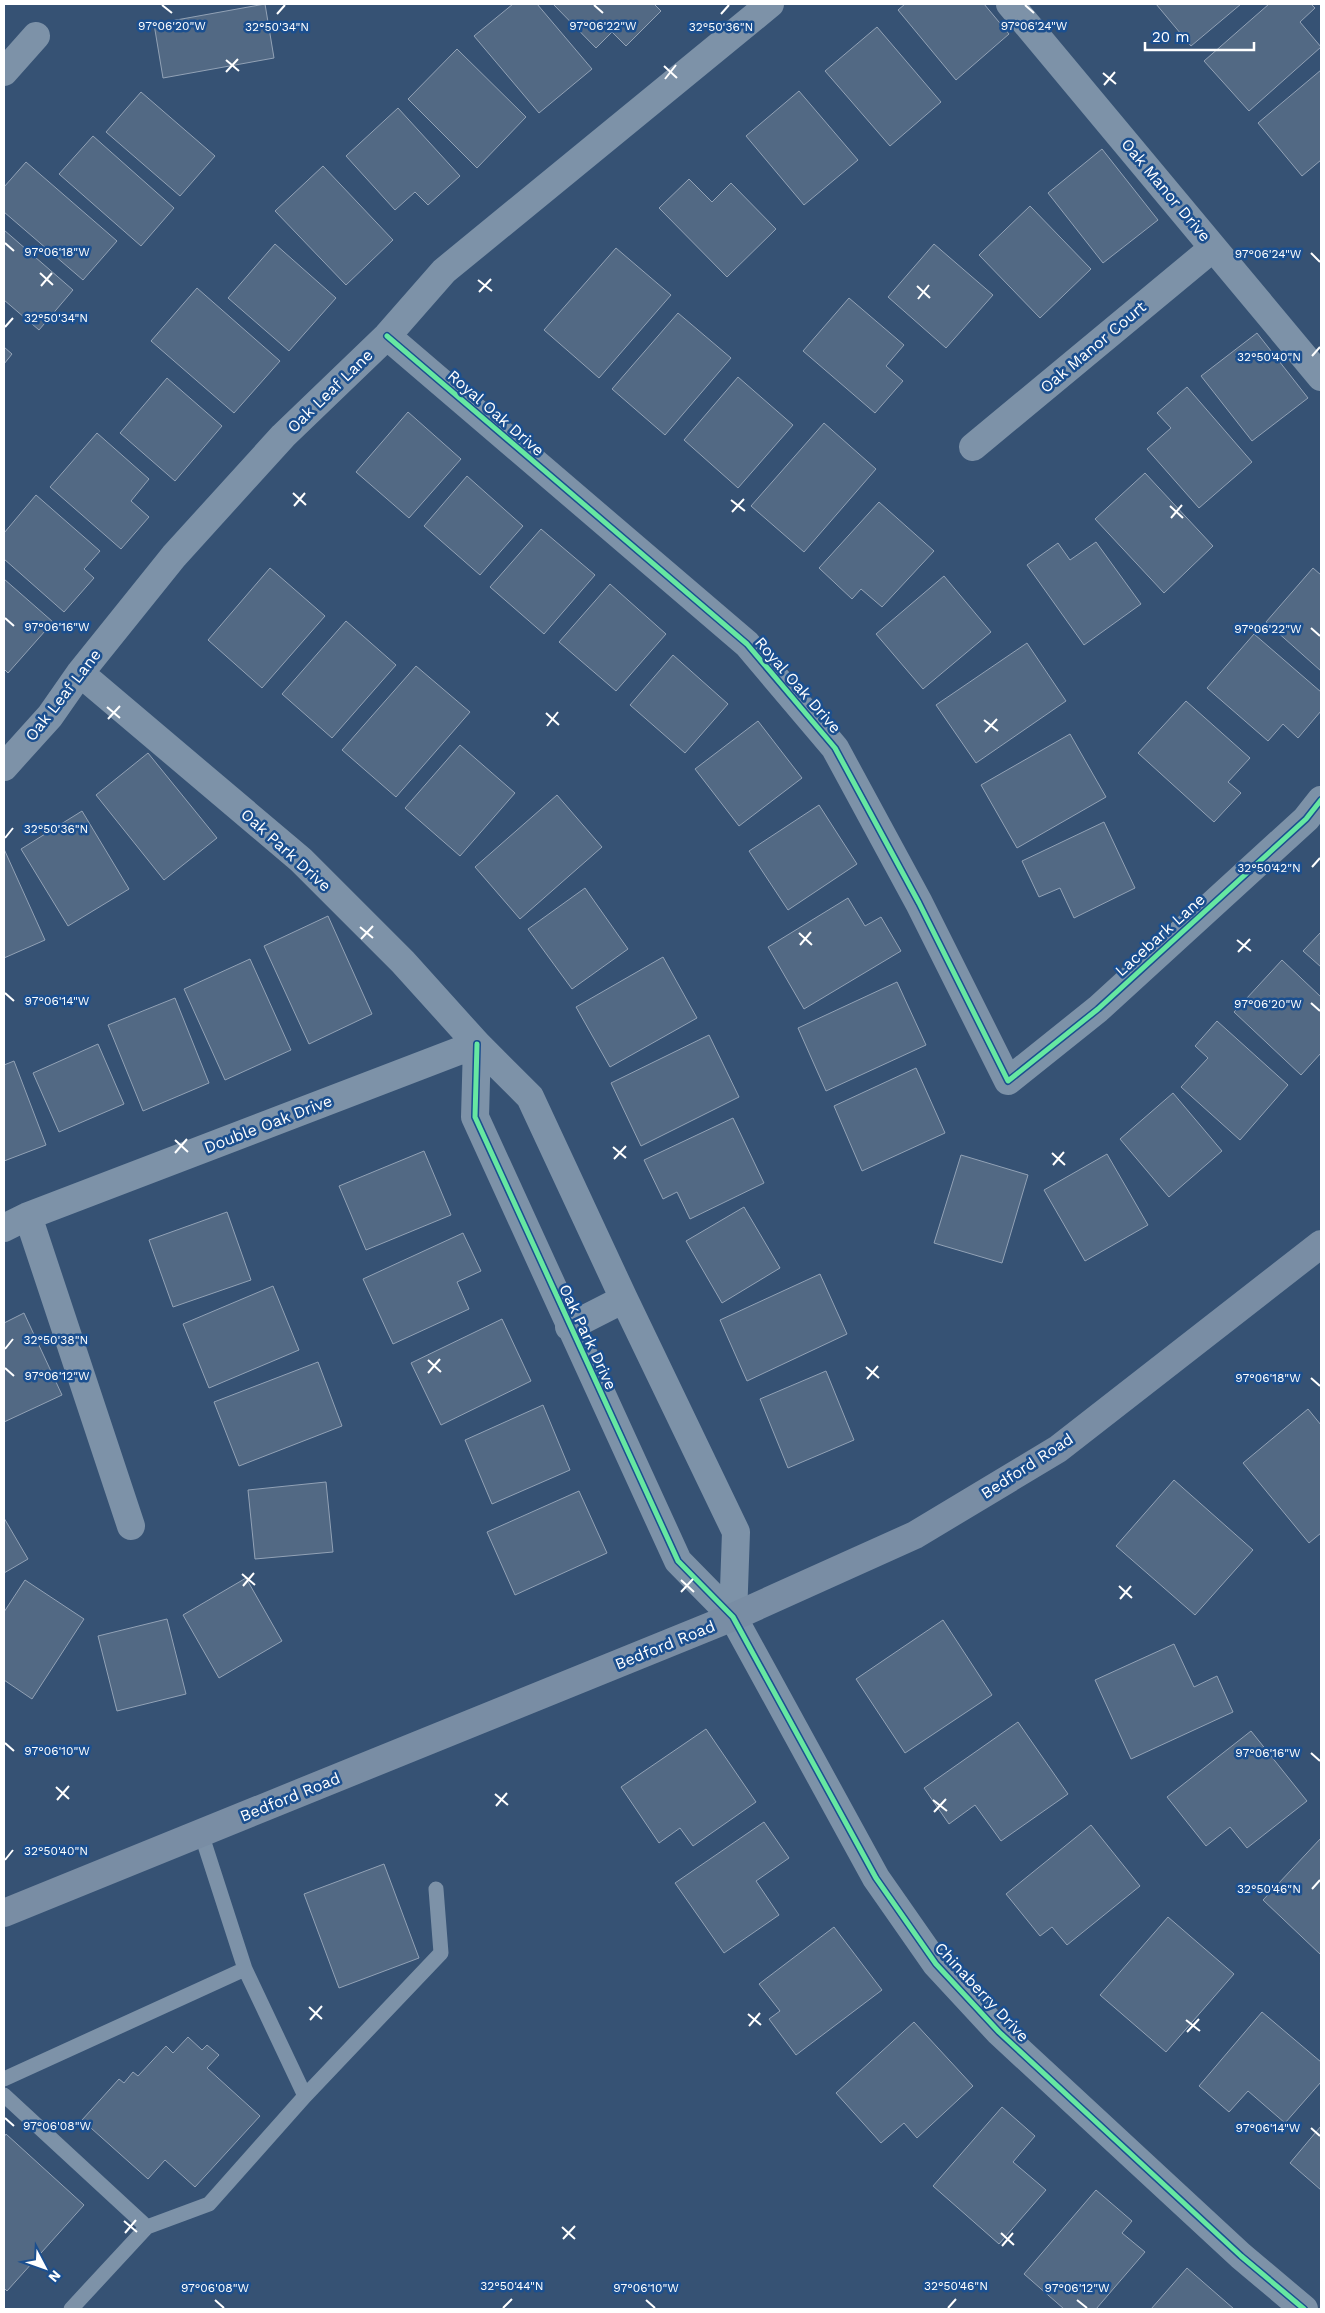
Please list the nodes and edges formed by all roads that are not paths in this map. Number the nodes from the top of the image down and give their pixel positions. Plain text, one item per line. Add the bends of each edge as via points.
1 (770, 4) edge
2 (1010, 4) edge
3 (36, 36) dead end
4 (4, 72) edge
5 (1213, 248) junction
6 (387, 336) junction
7 (1321, 377) edge
8 (973, 447) dead end
9 (80, 673) junction
10 (4, 767) edge
11 (1321, 800) edge
12 (477, 1044) junction
13 (1008, 1081) joint
14 (28, 1216) junction
15 (4, 1228) edge
16 (1321, 1244) edge
17 (624, 1299) junction
18 (569, 1327) junction
19 (131, 1526) dead end
20 (733, 1617) junction
21 (201, 1832) junction
22 (436, 1889) dead end
23 (4, 1913) edge
24 (245, 1969) junction
25 (4, 2079) edge
26 (4, 2095) edge
27 (305, 2096) junction
28 (147, 2227) junction
29 (71, 2309) edge
30 (1304, 2309) edge

1 - 6 street, Oak Leaf Lane via 444,271
2 - 5 street, Oak Manor Drive
3 - 4 street
5 - 7 street, Oak Manor Drive
5 - 8 street, Oak Manor Court
6 - 9 street, Oak Leaf Lane via 282,436 174,556
6 - 13 street, Royal Oak Drive via 747,644 835,748 919,903
9 - 10 street, Oak Leaf Lane via 50,716
9 - 12 street, Oak Park Drive via 301,860 403,962
11 - 13 street, Lacebark Lane via 1306,819 1098,1009
12 - 14 street, Double Oak Drive
12 - 17 street, Oak Park Drive via 530,1097
12 - 18 street, Oak Park Drive via 475,1117
14 - 15 street, Double Oak Drive
14 - 19 street
16 - 20 main road, Bedford Road via 1058,1449 915,1535
17 - 18 street
17 - 20 street, Oak Park Drive via 736,1532
18 - 20 street, Oak Park Drive via 678,1561
20 - 21 main road, Bedford Road
20 - 30 street, Chinaberry Drive via 876,1878 936,1964 999,2032 1241,2256
21 - 23 main road, Bedford Road
21 - 24 lane
22 - 27 lane via 441,1953
24 - 25 lane
24 - 27 lane
26 - 28 lane
27 - 28 lane via 209,2204
28 - 29 lane

